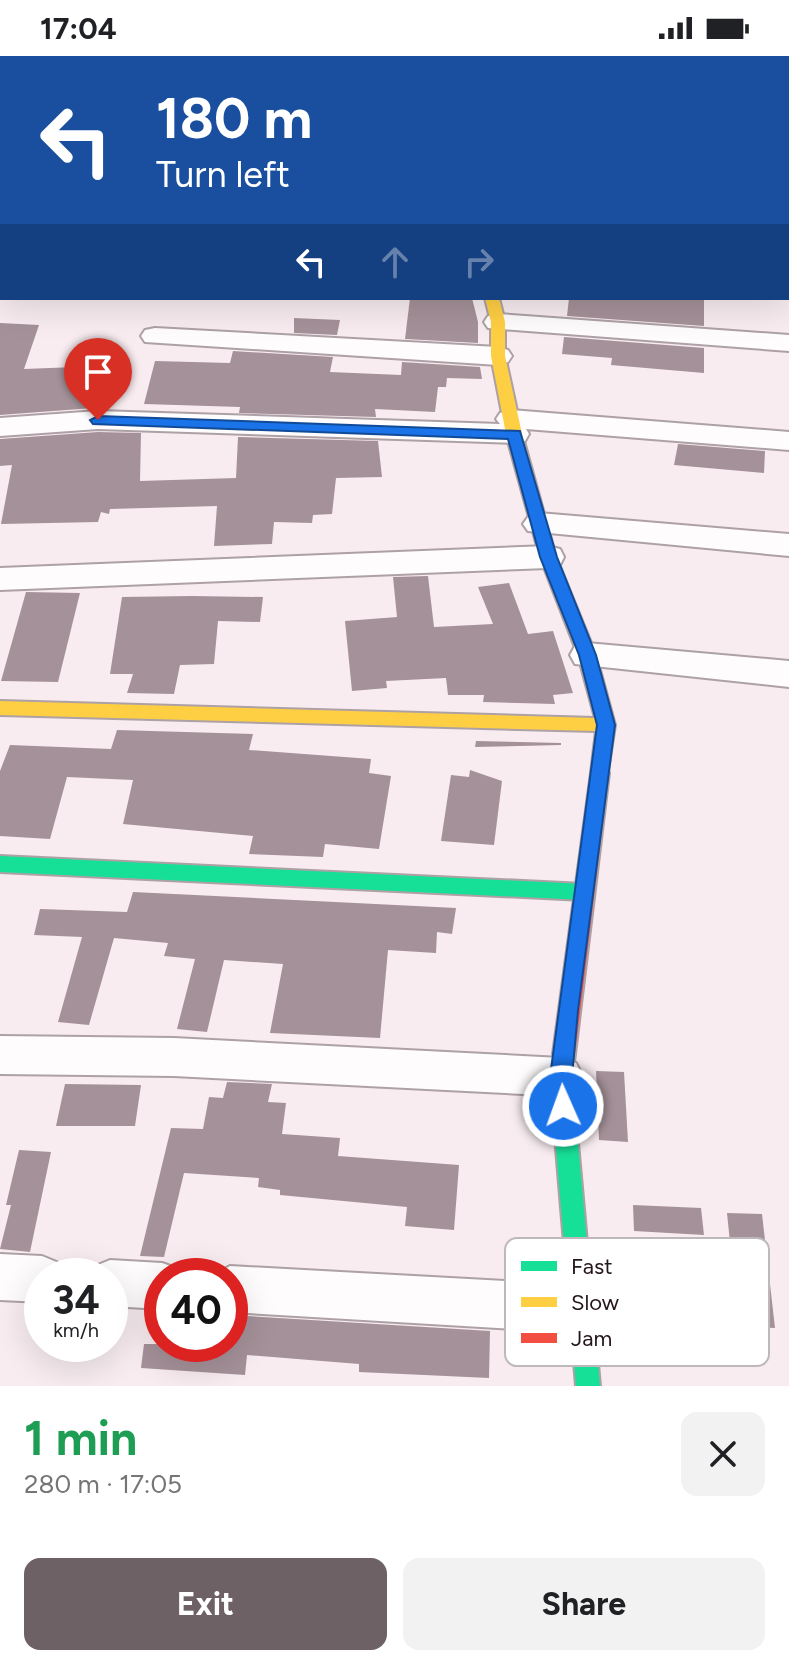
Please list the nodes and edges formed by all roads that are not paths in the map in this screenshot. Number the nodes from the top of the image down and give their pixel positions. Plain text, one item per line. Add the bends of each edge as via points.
1 (495, 310) edge
2 (155, 336) dead end
3 (789, 343) edge
4 (498, 356) junction
5 (0, 427) edge
6 (512, 427) junction
7 (789, 441) edge
8 (539, 524) junction
9 (789, 545) edge
10 (548, 557) junction
11 (0, 579) edge
12 (587, 655) junction
13 (789, 674) edge
14 (0, 708) edge
15 (606, 725) junction
16 (0, 864) edge
17 (584, 892) junction
18 (0, 1055) edge
19 (561, 1077) junction
20 (574, 1238) edge
21 (0, 1277) edge
22 (24, 1278) edge
23 (248, 1290) edge
24 (505, 1305) edge
25 (586, 1366) edge
26 (588, 1386) edge

1 - 3 street
1 - 4 street
2 - 4 street
4 - 6 street
5 - 6 street via 98,420
6 - 7 street
6 - 8 street
8 - 9 street
8 - 10 street
10 - 11 street
10 - 12 street
12 - 13 street
12 - 15 street
14 - 15 street
15 - 17 street
16 - 17 street
17 - 19 street
18 - 19 street via 174,1057
19 - 20 street
21 - 22 street
23 - 24 street
25 - 26 street

